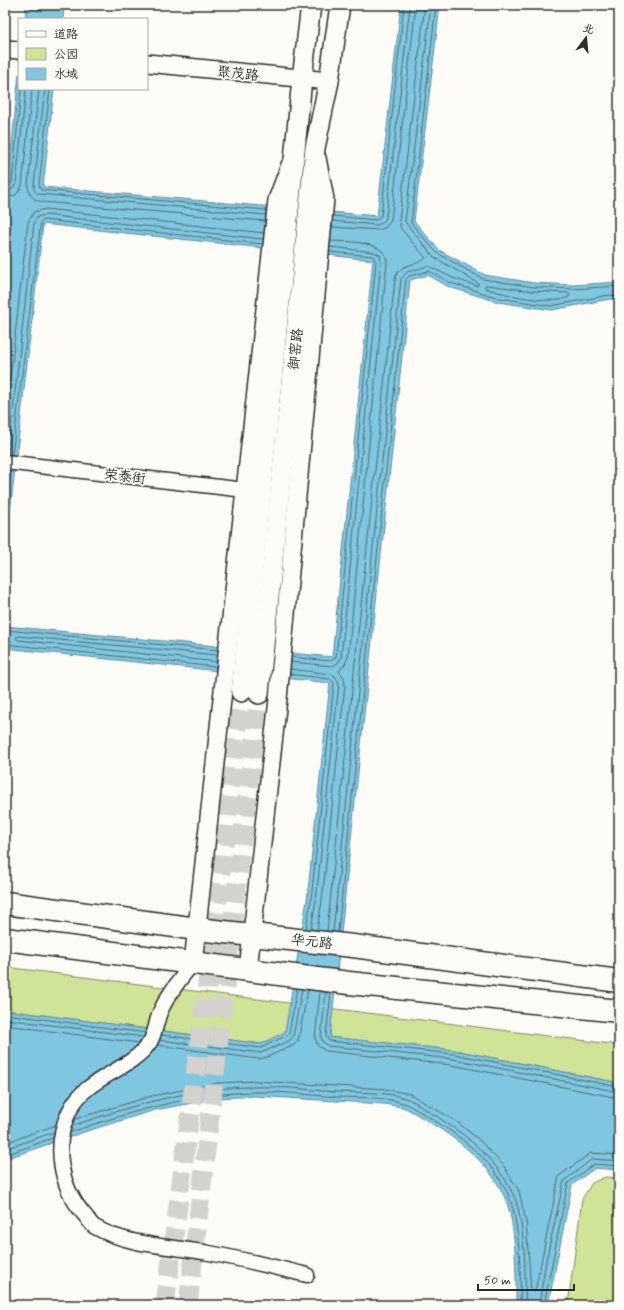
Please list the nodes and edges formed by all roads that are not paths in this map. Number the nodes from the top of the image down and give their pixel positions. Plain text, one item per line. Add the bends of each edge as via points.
1 (311, 5) edge
2 (340, 5) edge
3 (5, 49) edge
4 (18, 50) edge
5 (148, 63) edge
6 (302, 79) junction
7 (329, 81) junction
8 (317, 201) junction
9 (278, 259) junction
10 (5, 462) edge
11 (245, 490) junction
12 (5, 903) edge
13 (197, 929) junction
14 (252, 936) junction
15 (5, 939) edge
16 (193, 963) junction
17 (248, 970) junction
18 (619, 981) edge
19 (619, 1011) edge
20 (307, 1275) dead end

1 - 6 main road, 御窑路
2 - 7 main road, 御窑路
3 - 4 street
5 - 6 street, 聚茂路
6 - 7 street, 聚茂路
6 - 9 main road, 御窑路 via 296,149 284,200
7 - 8 main road, 御窑路 via 315,148
8 - 9 main road, 御窑路 via 250,693
8 - 14 street via 318,265 279,691
9 - 11 street
10 - 11 street, 荣泰街
11 - 13 street
12 - 13 main road, 华元路
13 - 14 main road, 华元路
13 - 16 street
14 - 17 street
14 - 18 main road, 华元路 via 285,937
15 - 16 main road
16 - 17 main road
16 - 20 street via 173,988 160,1012 150,1041 142,1051 81,1093 69,1111 59,1144 64,1181 74,1203 94,1226 127,1239 209,1253
17 - 19 main road

